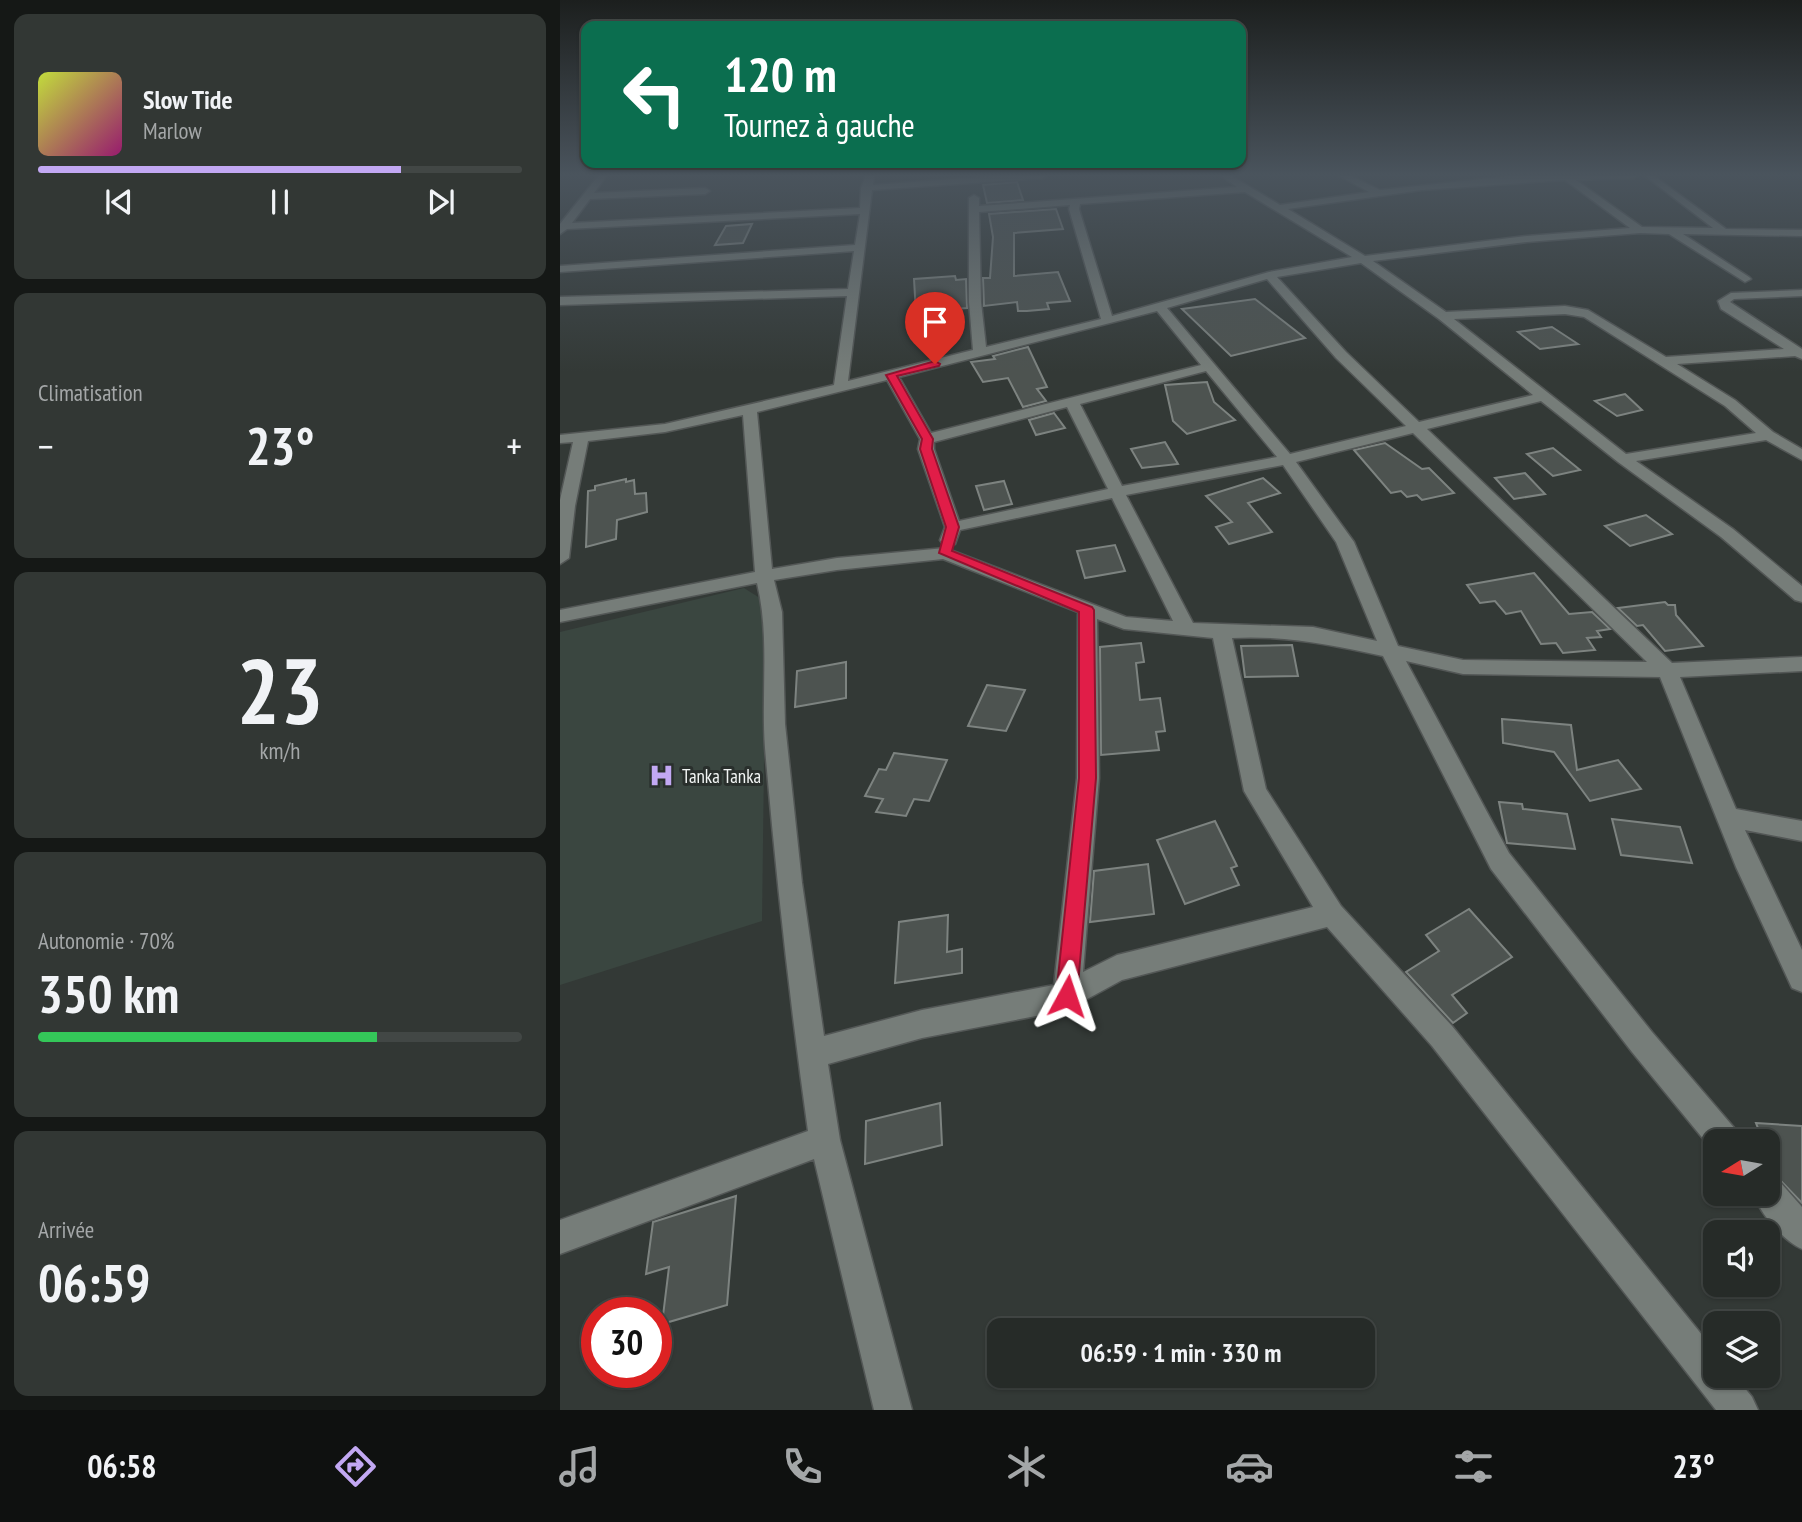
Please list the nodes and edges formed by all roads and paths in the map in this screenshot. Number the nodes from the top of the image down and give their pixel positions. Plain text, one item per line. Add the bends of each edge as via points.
1 (859, 241) edge
2 (975, 241) edge
3 (1084, 241) edge
4 (1332, 241) edge
5 (1511, 241) edge
6 (1687, 241) edge
7 (858, 248) junction
8 (1361, 258) junction
9 (560, 269) edge
10 (1269, 275) junction
11 (1745, 279) dead end
12 (853, 292) junction
13 (1802, 293) edge
14 (560, 301) edge
15 (1159, 306) junction
16 (1443, 316) junction
17 (1108, 321) junction
18 (980, 352) junction
19 (1800, 353) edge
20 (1666, 361) junction
21 (1207, 367) junction
22 (891, 375) junction
23 (840, 387) junction
24 (1545, 396) junction
25 (1072, 403) junction
26 (750, 409) junction
27 (1420, 429) junction
28 (1768, 435) junction
29 (560, 439) edge
30 (582, 439) junction
31 (927, 439) junction
32 (1802, 454) edge
33 (1623, 459) junction
34 (1287, 460) junction
35 (1115, 492) junction
36 (953, 527) junction
37 (945, 553) junction
38 (560, 558) edge
39 (764, 576) junction
40 (1802, 596) edge
41 (1087, 610) junction
42 (560, 617) edge
43 (1186, 628) junction
44 (1221, 632) junction
45 (1391, 652) junction
46 (1802, 664) edge
47 (1667, 670) junction
48 (1727, 817) junction
49 (1802, 831) edge
50 (1332, 914) junction
51 (1802, 979) edge
52 (1067, 996) junction
53 (811, 1054) junction
54 (1715, 1129) edge
55 (825, 1140) junction
56 (1780, 1206) edge
57 (1802, 1232) edge
58 (560, 1237) edge
59 (893, 1410) edge
60 (1739, 1410) edge

1 - 7 street
2 - 18 street
3 - 17 street
4 - 8 street
5 - 8 street
6 - 11 street
7 - 9 street
7 - 12 street
8 - 10 street
8 - 16 street
10 - 15 street
10 - 27 street via 1341,355
12 - 14 street
12 - 23 street
13 - 19 street via 1731,296 1724,301 1725,306
15 - 17 street
15 - 21 street
16 - 20 street via 1576,311
16 - 24 street
17 - 18 street
18 - 22 street
19 - 20 street
20 - 28 street via 1730,403
21 - 25 street
21 - 34 street
22 - 23 street
22 - 31 street
23 - 26 street
24 - 27 street
24 - 33 street
25 - 31 street
25 - 35 street
26 - 30 street via 665,428
26 - 39 street
27 - 34 street
27 - 47 street
28 - 32 street
28 - 33 street
29 - 30 street
30 - 38 street
31 - 36 street via 926,449
33 - 40 street via 1727,533
34 - 35 street
34 - 45 street via 1345,542
35 - 36 street
35 - 43 street
36 - 37 street
37 - 39 street
37 - 41 street
39 - 42 street
39 - 53 street via 774,611 774,724
41 - 43 street via 1125,623
41 - 52 street via 1088,778
43 - 44 street
44 - 45 street via 1313,635
44 - 50 street via 1255,791
45 - 47 street via 1463,667
45 - 54 street via 1500,861
46 - 47 street
47 - 48 street
48 - 49 street
48 - 51 street
50 - 52 street via 1117,968
50 - 60 street via 1442,1036
52 - 53 street via 922,1024
53 - 55 street
55 - 58 street
55 - 59 street
56 - 57 street

